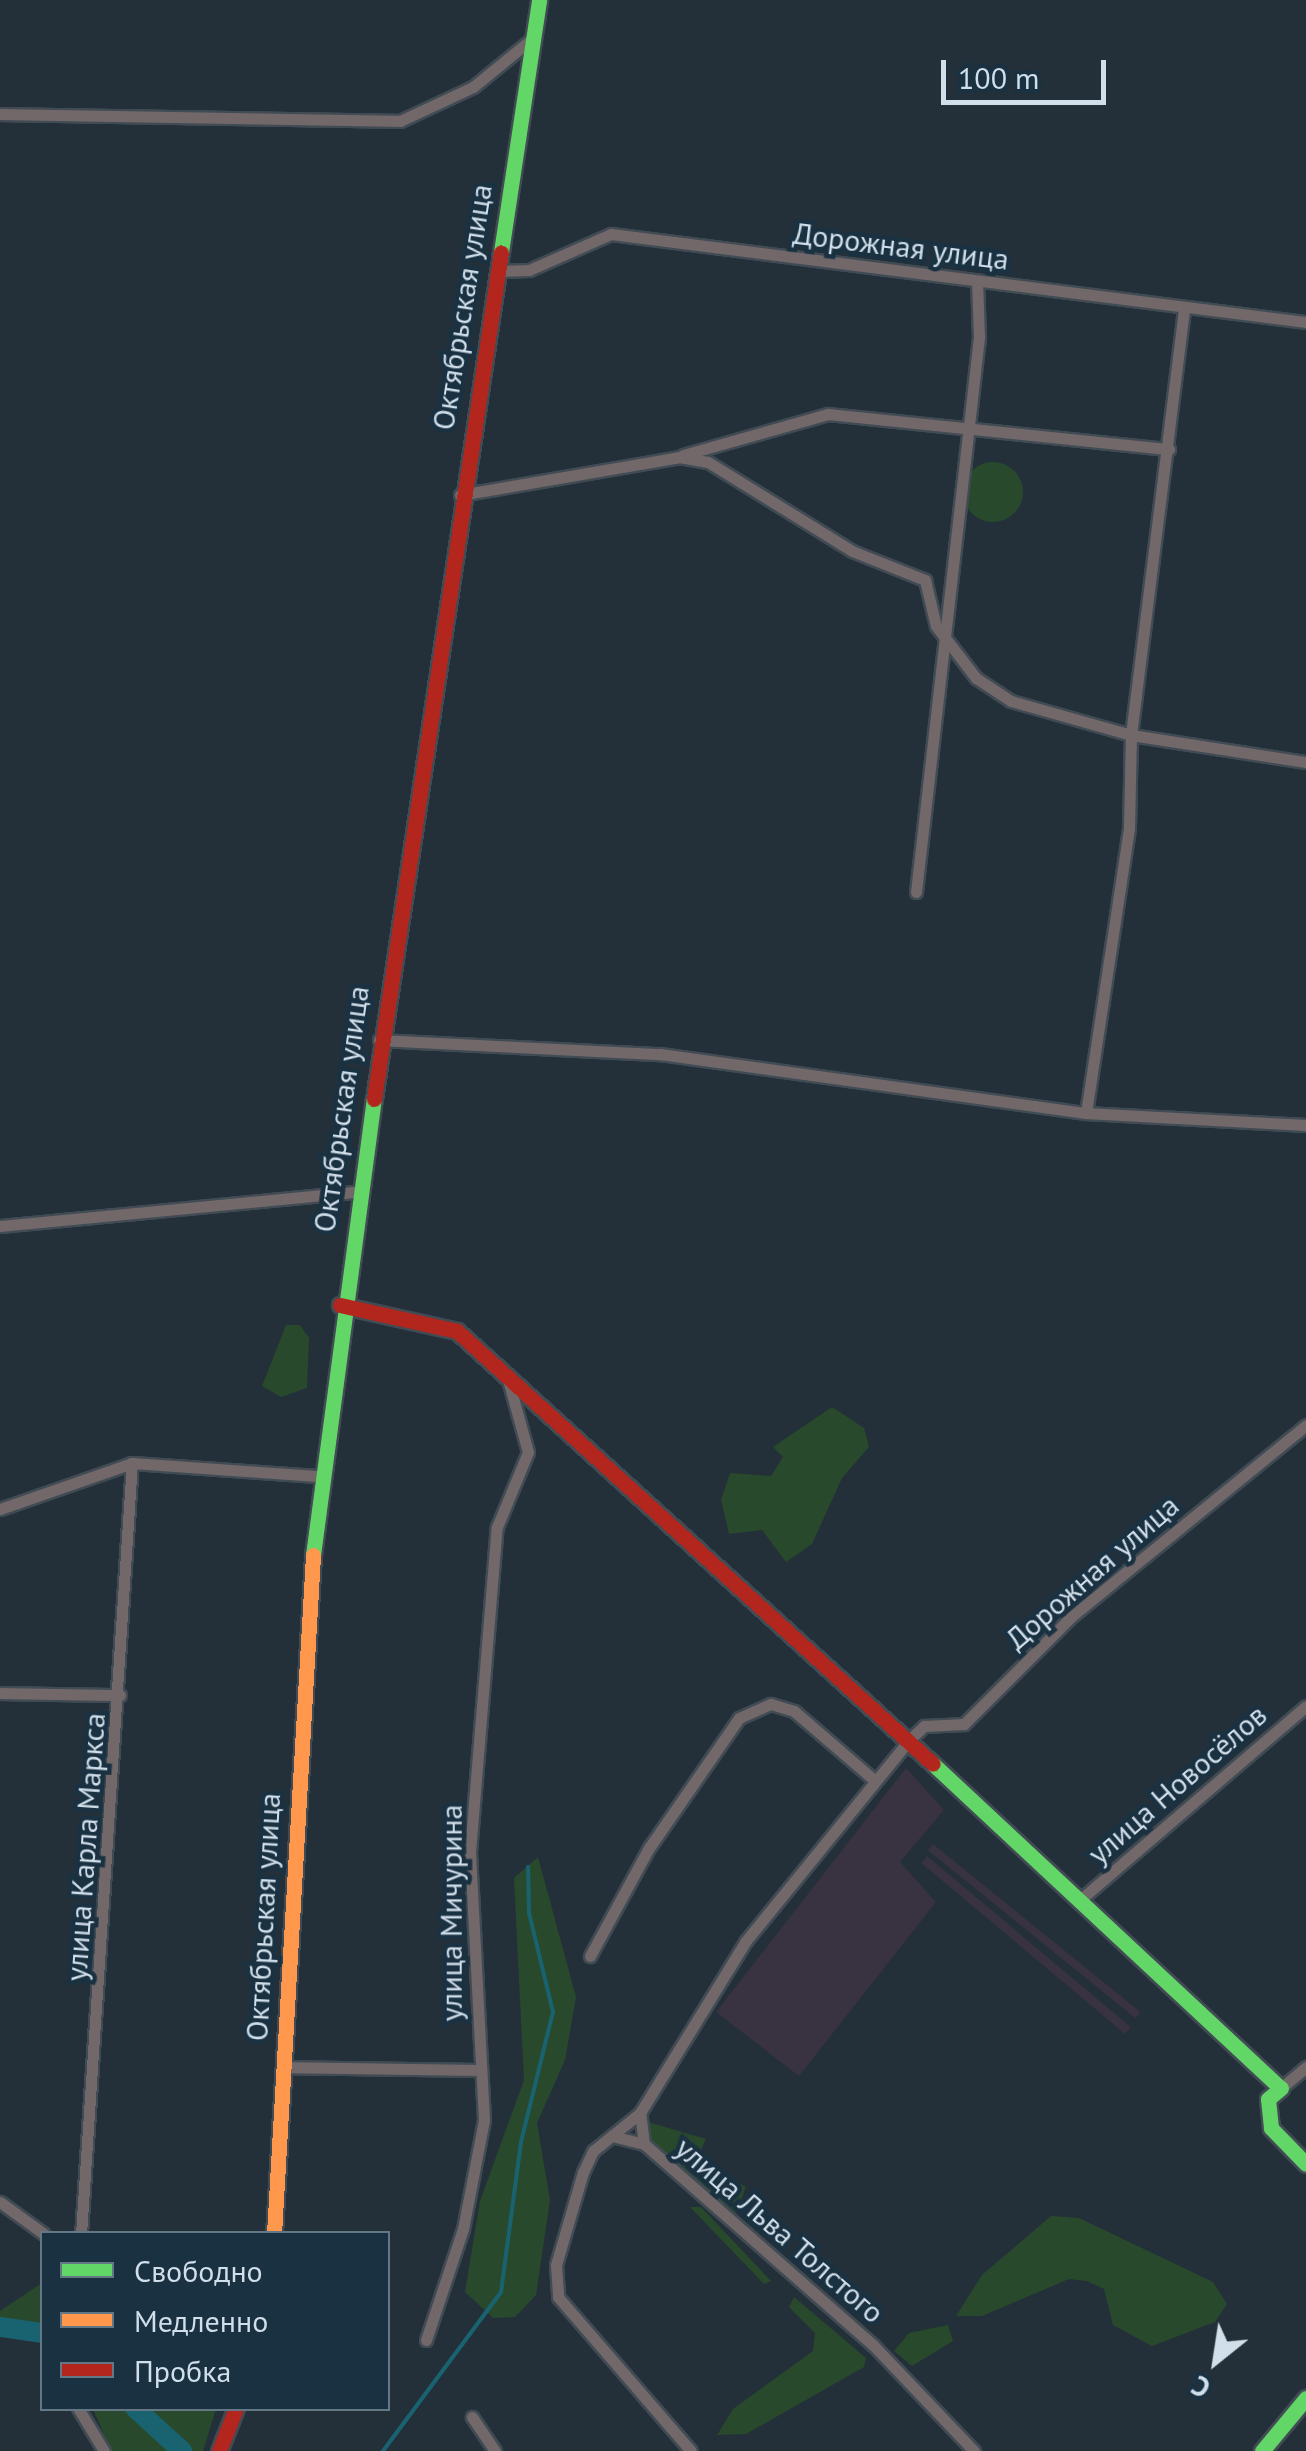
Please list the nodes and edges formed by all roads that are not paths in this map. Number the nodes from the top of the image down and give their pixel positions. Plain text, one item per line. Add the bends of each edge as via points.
1 (539, 0) edge
2 (533, 38) junction
3 (0, 114) edge
4 (496, 271) junction
5 (977, 281) junction
6 (1184, 308) junction
7 (1306, 322) edge
8 (967, 429) junction
9 (1169, 449) junction
10 (679, 457) junction
11 (460, 495) junction
12 (942, 636) junction
13 (1131, 735) junction
14 (1306, 762) edge
15 (916, 892) dead end
16 (379, 1040) junction
17 (1086, 1113) junction
18 (1306, 1116) edge
19 (1305, 1127) edge
20 (356, 1192) junction
21 (0, 1226) edge
22 (340, 1305) junction
23 (502, 1368) junction
24 (1306, 1425) edge
25 (132, 1463) junction
26 (317, 1476) junction
27 (0, 1509) edge
28 (0, 1693) edge
29 (120, 1695) junction
30 (1306, 1706) edge
31 (909, 1740) junction
32 (873, 1779) junction
33 (1080, 1899) junction
34 (590, 1956) dead end
35 (282, 2067) junction
36 (1306, 2067) edge
37 (474, 2070) junction
38 (1281, 2088) junction
39 (640, 2114) junction
40 (612, 2136) junction
41 (644, 2144) junction
42 (1306, 2164) edge
43 (0, 2202) edge
44 (40, 2231) edge
45 (81, 2231) edge
46 (274, 2231) edge
47 (426, 2340) dead end
48 (1306, 2398) edge
49 (80, 2411) edge
50 (235, 2411) edge
51 (472, 2417) dead end
52 (220, 2447) edge
53 (104, 2451) edge
54 (495, 2451) edge
55 (690, 2451) edge
56 (974, 2451) edge
57 (1262, 2451) edge

1 - 2 street, Октябрьская улица
2 - 3 street via 473,87 400,121
2 - 4 street, Октябрьская улица
4 - 5 street, Дорожная улица via 529,270 611,234
4 - 11 street, Октябрьская улица
5 - 6 street, Дорожная улица
5 - 8 street
6 - 7 street, Дорожная улица
6 - 9 street
8 - 9 street
8 - 10 street via 828,414
8 - 12 street
9 - 13 street
10 - 11 street
10 - 12 street via 734,473 852,551 913,572 924,580
11 - 16 street, Октябрьская улица
12 - 13 street via 976,678 1011,701
12 - 15 street
13 - 14 street
13 - 17 street via 1129,828
16 - 17 street via 660,1054
16 - 20 street, Октябрьская улица
17 - 19 street
18 - 19 street
20 - 21 street
20 - 22 street, Октябрьская улица
22 - 23 street via 443,1325
22 - 26 street, Октябрьская улица
23 - 31 street
23 - 37 street, улица Мичурина via 528,1452 497,1527 486,1651 470,1852 482,1963
24 - 31 street, Дорожная улица via 1072,1616 964,1724 924,1726
25 - 26 street
25 - 27 street
25 - 29 street, улица Карла Маркса
26 - 35 street, Октябрьская улица
28 - 29 street
29 - 45 street, улица Карла Маркса
30 - 33 street, улица Новосёлов
31 - 32 street
31 - 33 street
32 - 34 street via 794,1711 771,1704 740,1718 669,1817
32 - 39 street via 686,2026
33 - 38 street
35 - 37 street
35 - 46 street, Октябрьская улица
36 - 38 street
37 - 47 street, улица Мичурина via 484,2120 464,2229
38 - 42 street via 1268,2099 1271,2128
39 - 40 street
39 - 41 street, улица Льва Толстого
40 - 41 street
40 - 55 street via 583,2172 556,2265 558,2297
41 - 56 street, улица Льва Толстого via 873,2344
43 - 44 street
48 - 57 street
49 - 53 street
50 - 52 street
51 - 54 street

